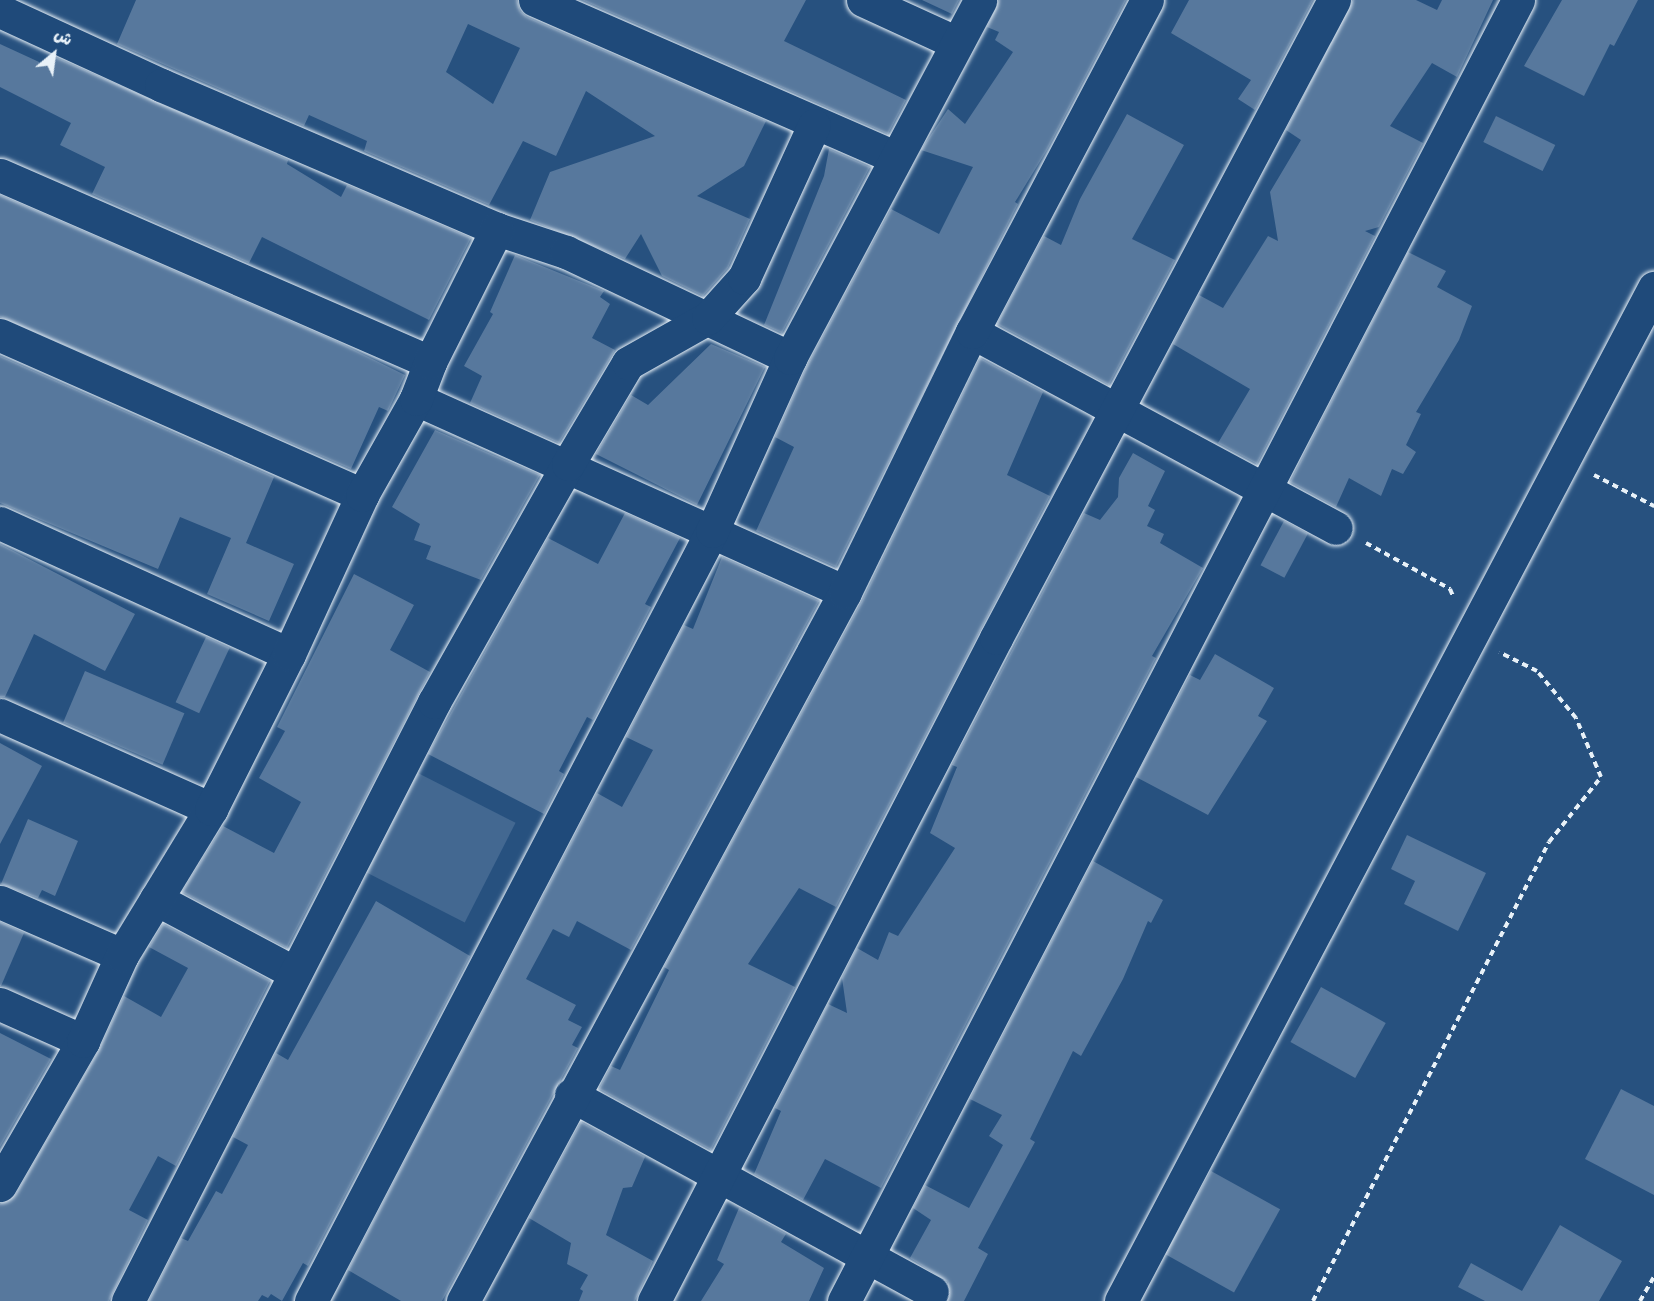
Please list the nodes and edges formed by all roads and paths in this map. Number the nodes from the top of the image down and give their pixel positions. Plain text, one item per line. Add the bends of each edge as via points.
1 (535, 0) edge
2 (863, 0) edge
3 (980, 0) edge
4 (1147, 0) edge
5 (1334, 0) edge
6 (1518, 0) edge
7 (0, 11) edge
8 (957, 43) junction
9 (814, 125) junction
10 (896, 158) junction
11 (0, 175) edge
12 (497, 230) junction
13 (1654, 288) edge
14 (708, 318) junction
15 (972, 332) junction
16 (0, 335) edge
17 (790, 358) junction
18 (430, 362) junction
19 (416, 399) junction
20 (1118, 411) junction
21 (1564, 459) junction
22 (568, 464) junction
23 (1263, 489) junction
24 (362, 495) junction
25 (1654, 506) edge
26 (0, 523) edge
27 (1336, 528) joint
28 (712, 531) junction
29 (845, 592) junction
30 (1471, 637) junction
31 (289, 654) junction
32 (0, 715) edge
33 (211, 809) junction
34 (156, 899) junction
35 (0, 902) edge
36 (122, 955) junction
37 (295, 973) junction
38 (0, 1004) edge
39 (83, 1041) junction
40 (571, 1095) junction
41 (717, 1175) junction
42 (0, 1184) edge
43 (865, 1256) junction
44 (1654, 1277) edge
45 (932, 1292) dead end
46 (128, 1301) edge
47 (311, 1301) edge
48 (463, 1301) edge
49 (654, 1301) edge
50 (844, 1301) edge
51 (1121, 1301) edge
52 (1314, 1301) edge
53 (1640, 1301) edge

1 - 9 street
2 - 8 street
3 - 8 street
4 - 15 street
5 - 20 street
6 - 23 street
7 - 12 street
8 - 10 street
9 - 10 street
9 - 14 street via 744,278
10 - 17 street
11 - 18 street
12 - 14 street via 566,252
12 - 18 street
13 - 21 street
14 - 17 street
14 - 22 street via 628,363
15 - 20 street
15 - 29 street
16 - 24 street
17 - 28 street
18 - 19 street
19 - 22 street
19 - 24 street
20 - 23 street
20 - 41 street
21 - 25 path
21 - 30 street
22 - 28 street
22 - 37 street via 434,702
23 - 27 street
23 - 43 street
24 - 31 street
26 - 31 street
27 - 30 path via 1450,589
28 - 29 street
28 - 47 street
29 - 40 street
30 - 51 street
30 - 52 path via 1537,671 1576,718 1602,777 1549,842
31 - 33 street
32 - 33 street
33 - 34 street
34 - 36 street
34 - 37 street
35 - 36 street
36 - 39 street
37 - 46 street
38 - 39 street
39 - 42 street
40 - 41 street
40 - 48 street
41 - 43 street
41 - 49 street
43 - 45 street
43 - 50 street
44 - 53 path

